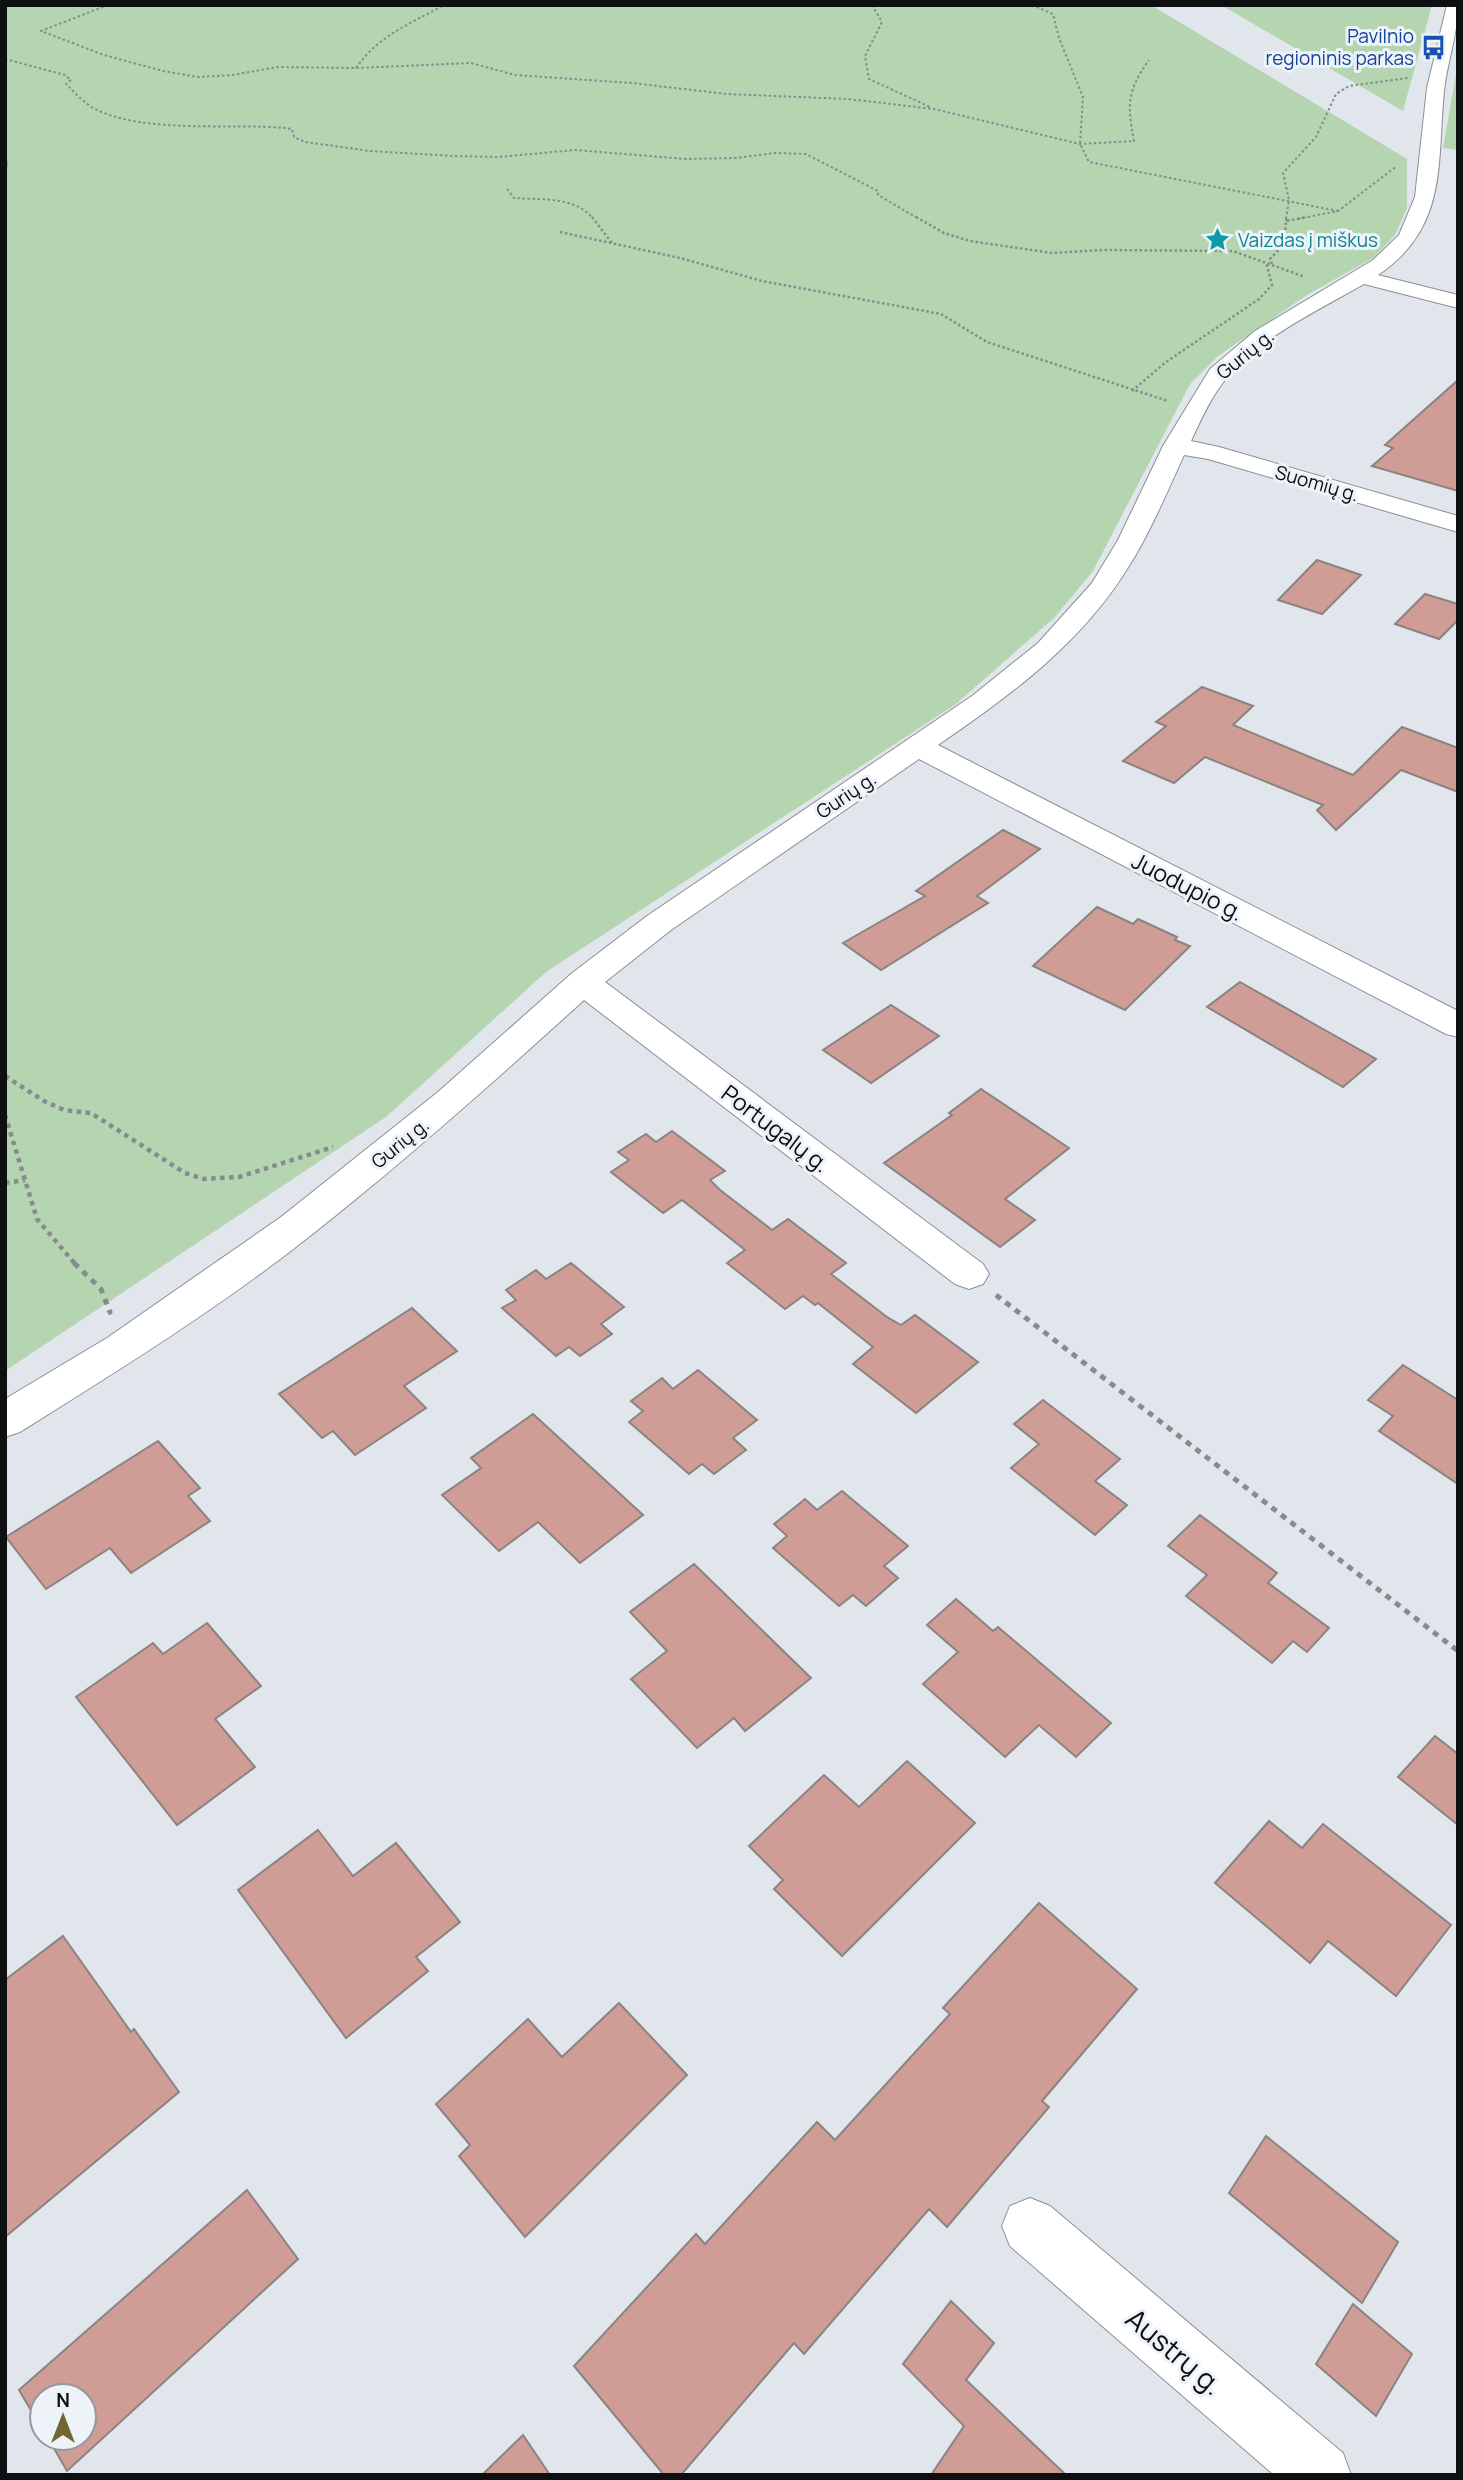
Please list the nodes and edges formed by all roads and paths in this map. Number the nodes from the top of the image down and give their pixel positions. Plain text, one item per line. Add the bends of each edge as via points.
1 (108, 5) edge
2 (444, 5) edge
3 (872, 5) edge
4 (1032, 5) edge
5 (1455, 5) edge
6 (1454, 25) edge
7 (5, 59) edge
8 (1149, 60) dead end
9 (356, 68) junction
10 (1438, 79) junction
11 (1458, 82) edge
12 (934, 109) junction
13 (1080, 144) junction
14 (1450, 147) dead end
15 (1429, 150) junction
16 (507, 190) dead end
17 (1289, 200) junction
18 (1338, 211) junction
19 (1286, 221) junction
20 (559, 232) dead end
21 (612, 244) junction
22 (1265, 261) junction
23 (1272, 264) junction
24 (1362, 277) junction
25 (1339, 290) junction
26 (1458, 302) edge
27 (1132, 391) junction
28 (1195, 410) junction
29 (1175, 446) junction
30 (1458, 524) edge
31 (919, 747) junction
32 (583, 982) junction
33 (1458, 1026) edge
34 (5, 1076) edge
35 (5, 1115) edge
36 (338, 1145) dead end
37 (25, 1180) junction
38 (5, 1183) edge
39 (969, 1274) joint
40 (98, 1320) dead end
41 (5, 1420) edge
42 (1458, 1651) edge
43 (1030, 2226) dead end
44 (1321, 2475) edge

1 - 9 path via 41,31 104,55 198,77 278,67
2 - 9 path via 383,35
3 - 12 path via 882,22 865,56 869,79
4 - 13 path via 1053,14 1083,97
5 - 6 street, Gurių g.
6 - 10 street, Gurių g.
7 - 22 path via 65,75 71,80 66,84 80,99 118,117 230,128 279,127 292,129 293,137 305,142 418,154 498,157 575,150 686,159 806,154 878,191 944,233 970,241 1052,253 1220,250
8 - 13 path via 1126,100 1133,141
9 - 12 path via 471,63 515,75
10 - 11 street
10 - 15 street, Gurių g.
10 - 17 path via 1388,79 1349,86 1336,94 1315,137 1283,173
12 - 13 path
13 - 17 path via 1089,162
14 - 15 street
15 - 18 path via 1398,162 1395,170
15 - 24 street, Gurių g. via 1422,211 1413,230 1402,247
16 - 21 path via 514,198 586,209
17 - 18 path
17 - 19 path
18 - 19 path
19 - 23 path via 1284,244 1270,258
20 - 21 path
21 - 27 path via 762,281 941,314 986,342
22 - 23 path
22 - 27 path via 1272,285 1259,299 1166,362
23 - 25 path
24 - 25 street, Gurių g.
24 - 26 street
25 - 28 street, Gurių g. via 1239,354 1208,385
27 - 28 path
28 - 29 street, Gurių g.
29 - 30 street, Suomių g. via 1211,452
29 - 31 street, Gurių g. via 1130,542 1102,589 1072,626 1033,664
31 - 32 street, Gurių g. via 720,880
31 - 33 street, Juodupio g.
32 - 39 street, Portugalų g.
32 - 41 street, Gurių g. via 452,1101 295,1227 121,1349
34 - 36 path via 54,1106 91,1113 185,1173 204,1179 239,1177
35 - 37 path
37 - 38 path
37 - 40 path via 37,1219 101,1289 110,1312
39 - 42 path
43 - 44 street, Austrų g.

